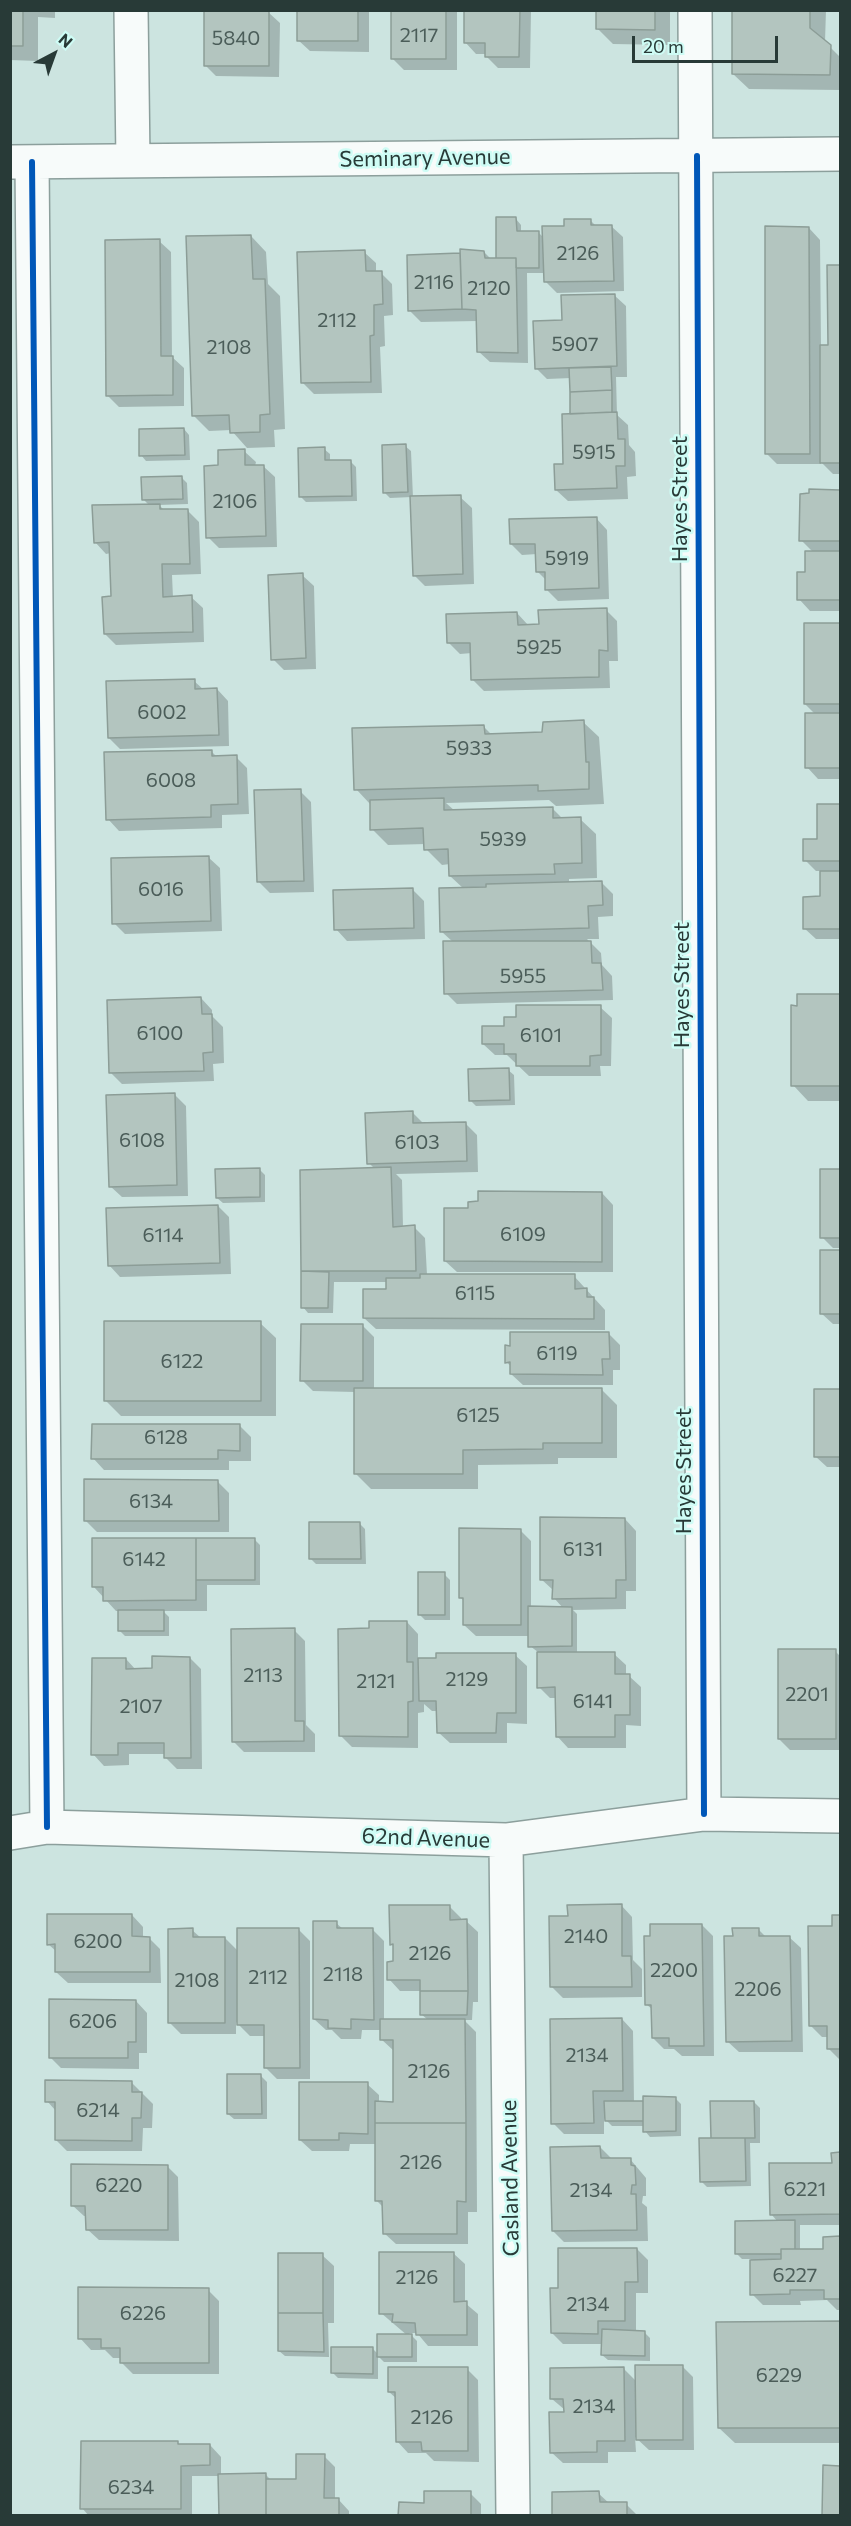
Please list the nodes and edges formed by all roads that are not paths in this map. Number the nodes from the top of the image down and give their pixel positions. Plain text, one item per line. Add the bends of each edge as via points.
1 (131, 10) edge
2 (695, 10) edge
3 (840, 154) edge
4 (697, 156) junction
5 (133, 161) junction
6 (21, 162) edge
7 (704, 1814) junction
8 (840, 1816) edge
9 (47, 1827) junction
10 (10, 1833) edge
11 (506, 1840) junction
12 (513, 2516) edge

1 - 5 street
2 - 4 street, Hayes Street
3 - 4 street, Seminary Avenue
4 - 5 street, Seminary Avenue
4 - 7 street, Hayes Street
5 - 6 street, Seminary Avenue
6 - 9 street
7 - 8 street, 62nd Avenue
7 - 11 street, 62nd Avenue
9 - 10 street, 62nd Avenue
9 - 11 street, 62nd Avenue
11 - 12 street, Casland Avenue

